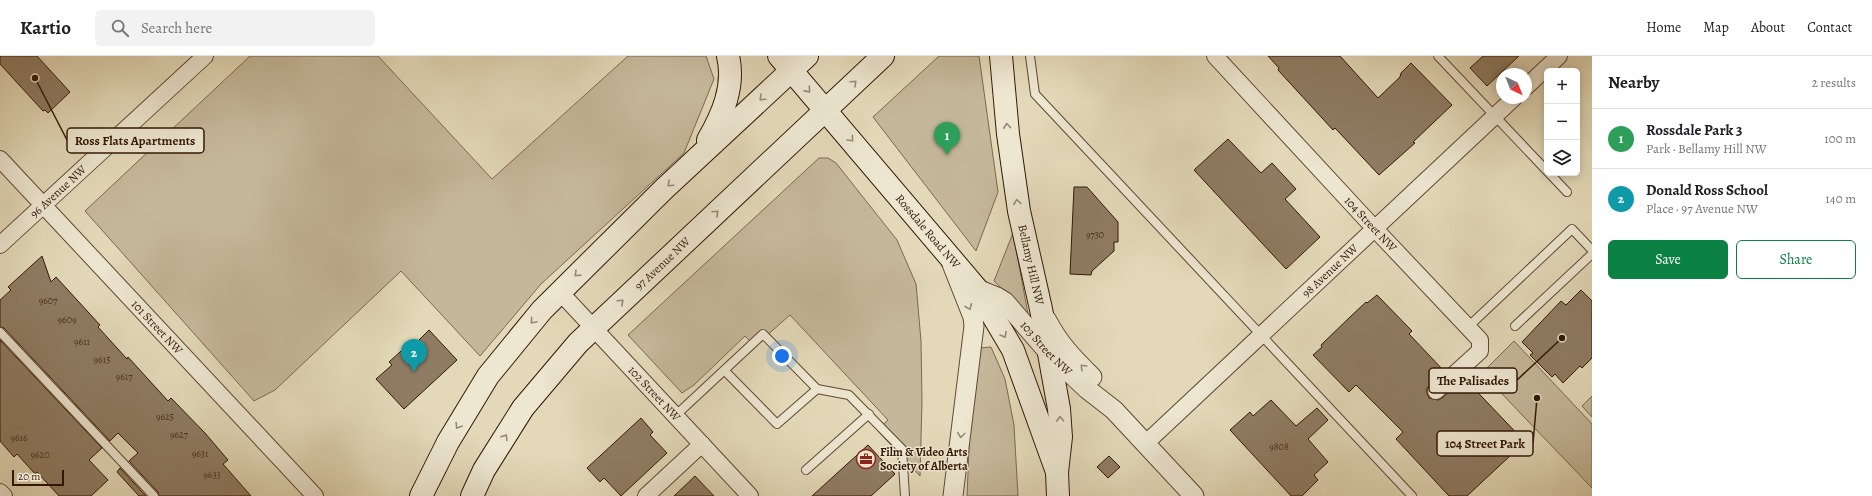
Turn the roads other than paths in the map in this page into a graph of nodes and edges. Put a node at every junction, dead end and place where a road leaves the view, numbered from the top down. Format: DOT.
graph roads {
  1 [pos="205,56"];
  2 [pos="728,56"];
  3 [pos="807,56"];
  4 [pos="883,56"];
  5 [pos="1001,56"];
  6 [pos="1030,56"];
  7 [pos="1215,56"];
  8 [pos="1438,56"];
  9 [pos="1559,56"];
  10 [pos="785,64"];
  11 [pos="1532,81"];
  12 [pos="1507,104"];
  13 [pos="825,110"];
  14 [pos="1494,116"];
  15 [pos="698,157"];
  16 [pos="0,159"];
  17 [pos="1544,168"];
  18 [pos="1552,176"];
  19 [pos="1567,192"];
  20 [pos="44,205"];
  21 [pos="1375,229"];
  22 [pos="0,245"];
  23 [pos="1592,250"];
  24 [pos="1592,254"];
  25 [pos="950,258"];
  26 [pos="977,289"];
  27 [pos="559,292"];
  28 [pos="1041,309"];
  29 [pos="1515,326"];
  30 [pos="1468,327"];
  31 [pos="592,328"];
  32 [pos="0,332"];
  33 [pos="1260,335"];
  34 [pos="1049,353"];
  35 [pos="724,370"];
  36 [pos="817,389"];
  37 [pos="1436,391"];
  38 [pos="1114,410"];
  39 [pos="869,414"];
  40 [pos="675,416"];
  41 [pos="1146,443"];
  42 [pos="702,444"];
  43 [pos="806,470"];
  44 [pos="1057,472"];
  45 [pos="0,492"];
  46 [pos="4,496"];
  47 [pos="154,496"];
  48 [pos="315,496"];
  49 [pos="421,496"];
  50 [pos="472,496"];
  51 [pos="646,496"];
  52 [pos="750,496"];
  53 [pos="905,496"];
  54 [pos="953,496"];
  55 [pos="1058,496"];
  56 [pos="1194,496"];
  57 [pos="1412,496"];
  1 -- 20 [label="street, 96 Avenue NW"];
  2 -- 15 [label="main road"];
  3 -- 10 [label="main road"];
  13 -- 4 [label="main road, 97 Avenue NW, one-way"];
  28 -- 5 [label="main road, Bellamy Hill NW, one-way"];
  6 -- 33 [label="lane"];
  7 -- 21 [label="street, 104 Street NW"];
  8 -- 14 [label="lane"];
  9 -- 11 [label="street"];
  10 -- 13 [label="main road, Rossdale Road NW, one-way"];
  10 -- 15 [label="main road, one-way"];
  12 -- 14 [label="street, 98 Avenue NW"];
  13 -- 25 [label="main road, Rossdale Road NW, one-way"];
  31 -- 13 [label="main road, 97 Avenue NW, one-way"];
  14 -- 17 [label="lane"];
  14 -- 21 [label="street, 98 Avenue NW"];
  15 -- 27 [label="main road, one-way"];
  16 -- 20 [label="street, 101 Street NW"];
  18 -- 19 [label="lane"];
  20 -- 22 [label="street, 96 Avenue NW"];
  20 -- 48 [label="street, 101 Street NW"];
  21 -- 30 [label="street, 104 Street NW"];
  21 -- 33 [label="street, 98 Avenue NW"];
  23 -- 30 [label="lane"];
  24 -- 29 [label="lane"];
  25 -- 26 [label="main road, Bellamy Hill NW"];
  25 -- 54 [label="street, Rossdale Road NW, one-way"];
  26 -- 34 [label="street, 103 Street NW"];
  26 -- 44 [label="main road, Bellamy Hill NW, one-way"];
  27 -- 31 [label="street, 102 Street NW"];
  27 -- 49 [label="main road, one-way"];
  28 -- 34 [label="main road, Bellamy Hill NW"];
  38 -- 28 [label="street, 103 Street NW, one-way"];
  30 -- 37 [label="street, 104 Street NW"];
  31 -- 40 [label="street, 102 Street NW"];
  50 -- 31 [label="main road, 97 Avenue NW, one-way"];
  32 -- 47 [label="lane"];
  33 -- 41 [label="street, 98 Avenue NW"];
  33 -- 57 [label="lane"];
  34 -- 38 [label="street, 103 Street NW"];
  44 -- 34 [label="main road, Bellamy Hill NW, one-way"];
  35 -- 36 [label="lane"];
  35 -- 36 [label="lane"];
  35 -- 40 [label="lane"];
  36 -- 39 [label="lane"];
  38 -- 41 [label="street, 103 Street NW"];
  39 -- 43 [label="lane"];
  39 -- 53 [label="lane"];
  40 -- 42 [label="street, 102 Street NW"];
  41 -- 56 [label="street, 103 Street NW"];
  42 -- 51 [label="street"];
  42 -- 52 [label="street, 102 Street NW"];
  44 -- 55 [label="main road, Bellamy Hill NW"];
  45 -- 46 [label="street"];
}
